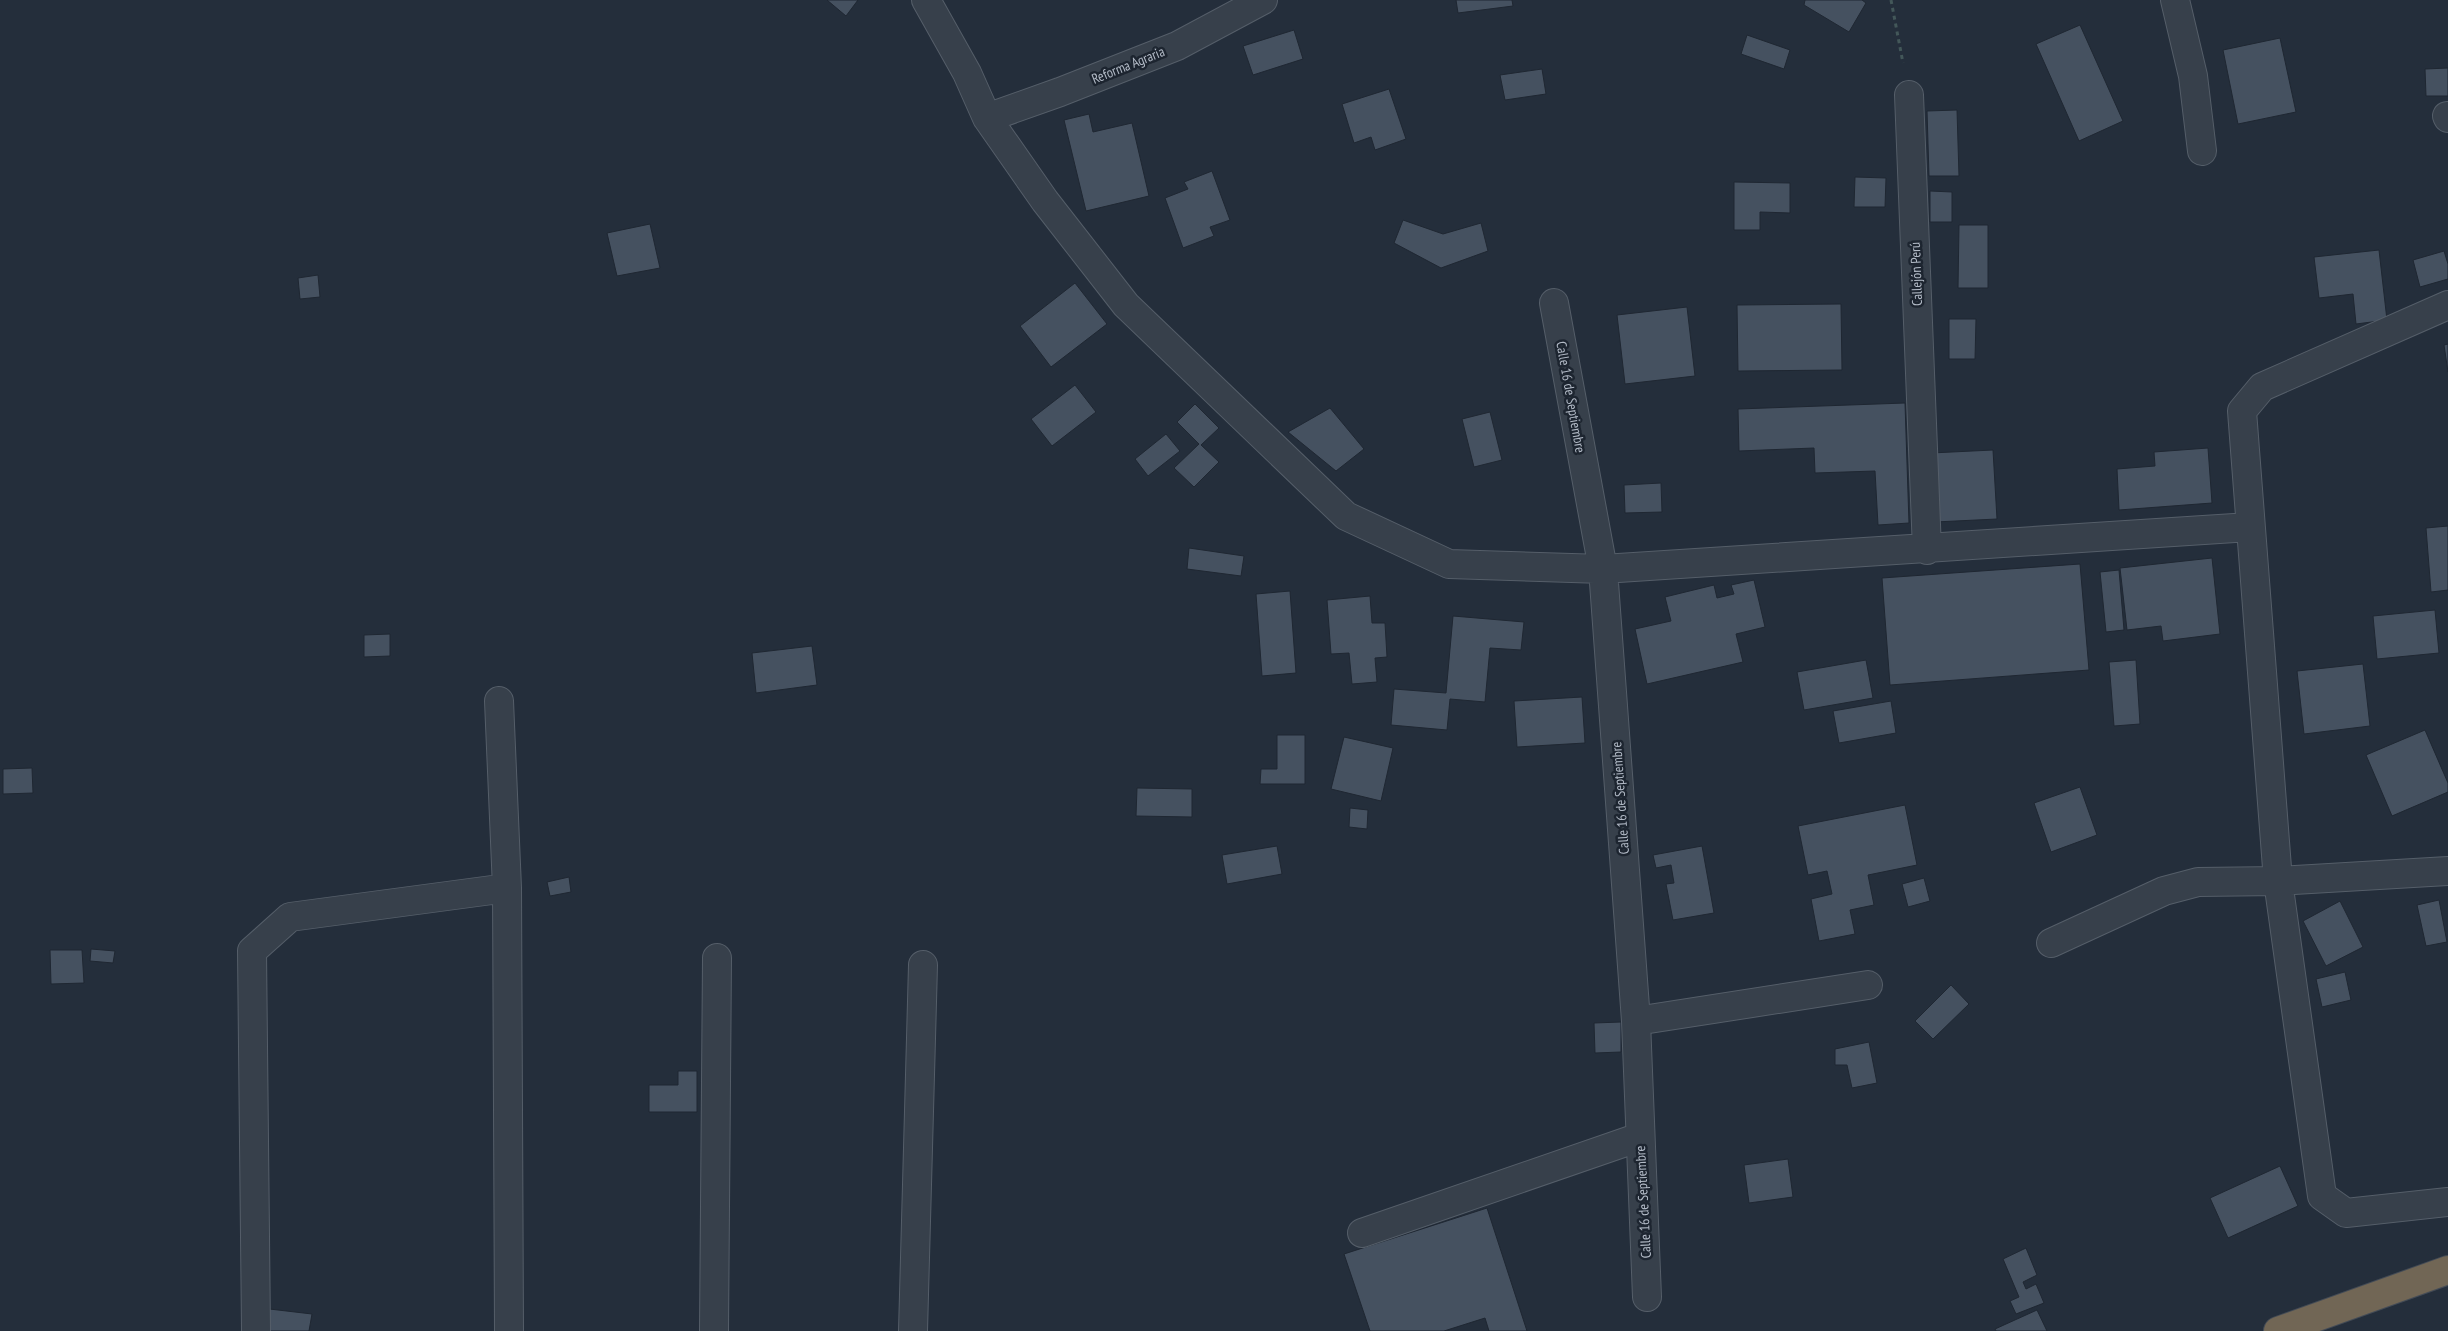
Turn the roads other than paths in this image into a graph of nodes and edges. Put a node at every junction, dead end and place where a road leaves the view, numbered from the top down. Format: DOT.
graph roads {
  1 [pos="926,0"];
  2 [pos="1263,0"];
  3 [pos="2175,0"];
  4 [pos="1908,95"];
  5 [pos="987,118"];
  6 [pos="2202,151"];
  7 [pos="1554,303"];
  8 [pos="2448,305"];
  9 [pos="2250,527"];
  10 [pos="1927,550"];
  11 [pos="1602,569"];
  12 [pos="499,702"];
  13 [pos="2448,871"];
  14 [pos="2278,881"];
  15 [pos="507,888"];
  16 [pos="2051,943"];
  17 [pos="717,958"];
  18 [pos="923,965"];
  19 [pos="1868,986"];
  20 [pos="1636,1021"];
  21 [pos="1640,1137"];
  22 [pos="2448,1202"];
  23 [pos="1362,1233"];
  24 [pos="2448,1270"];
  25 [pos="1647,1297"];
  26 [pos="256,1331"];
  27 [pos="509,1331"];
  28 [pos="714,1331"];
  29 [pos="913,1331"];
  30 [pos="2278,1331"];
  1 -- 5 [label="street"];
  2 -- 5 [label="street, Reforma Agraria"];
  3 -- 6 [label="street"];
  4 -- 10 [label="street, Callejón Perú"];
  5 -- 11 [label="street"];
  7 -- 11 [label="street, Calle 16 de Septiembre"];
  8 -- 9 [label="street"];
  9 -- 10 [label="street"];
  9 -- 14 [label="street"];
  10 -- 11 [label="street"];
  11 -- 20 [label="street, Calle 16 de Septiembre"];
  12 -- 15 [label="street"];
  13 -- 14 [label="street"];
  14 -- 16 [label="street"];
  14 -- 22 [label="street"];
  15 -- 26 [label="street"];
  15 -- 27 [label="street"];
  17 -- 28 [label="street"];
  18 -- 29 [label="street"];
  19 -- 20 [label="street"];
  20 -- 21 [label="street, Calle 16 de Septiembre"];
  21 -- 23 [label="street"];
  21 -- 25 [label="street, Calle 16 de Septiembre"];
  24 -- 30 [label="highway"];
}
